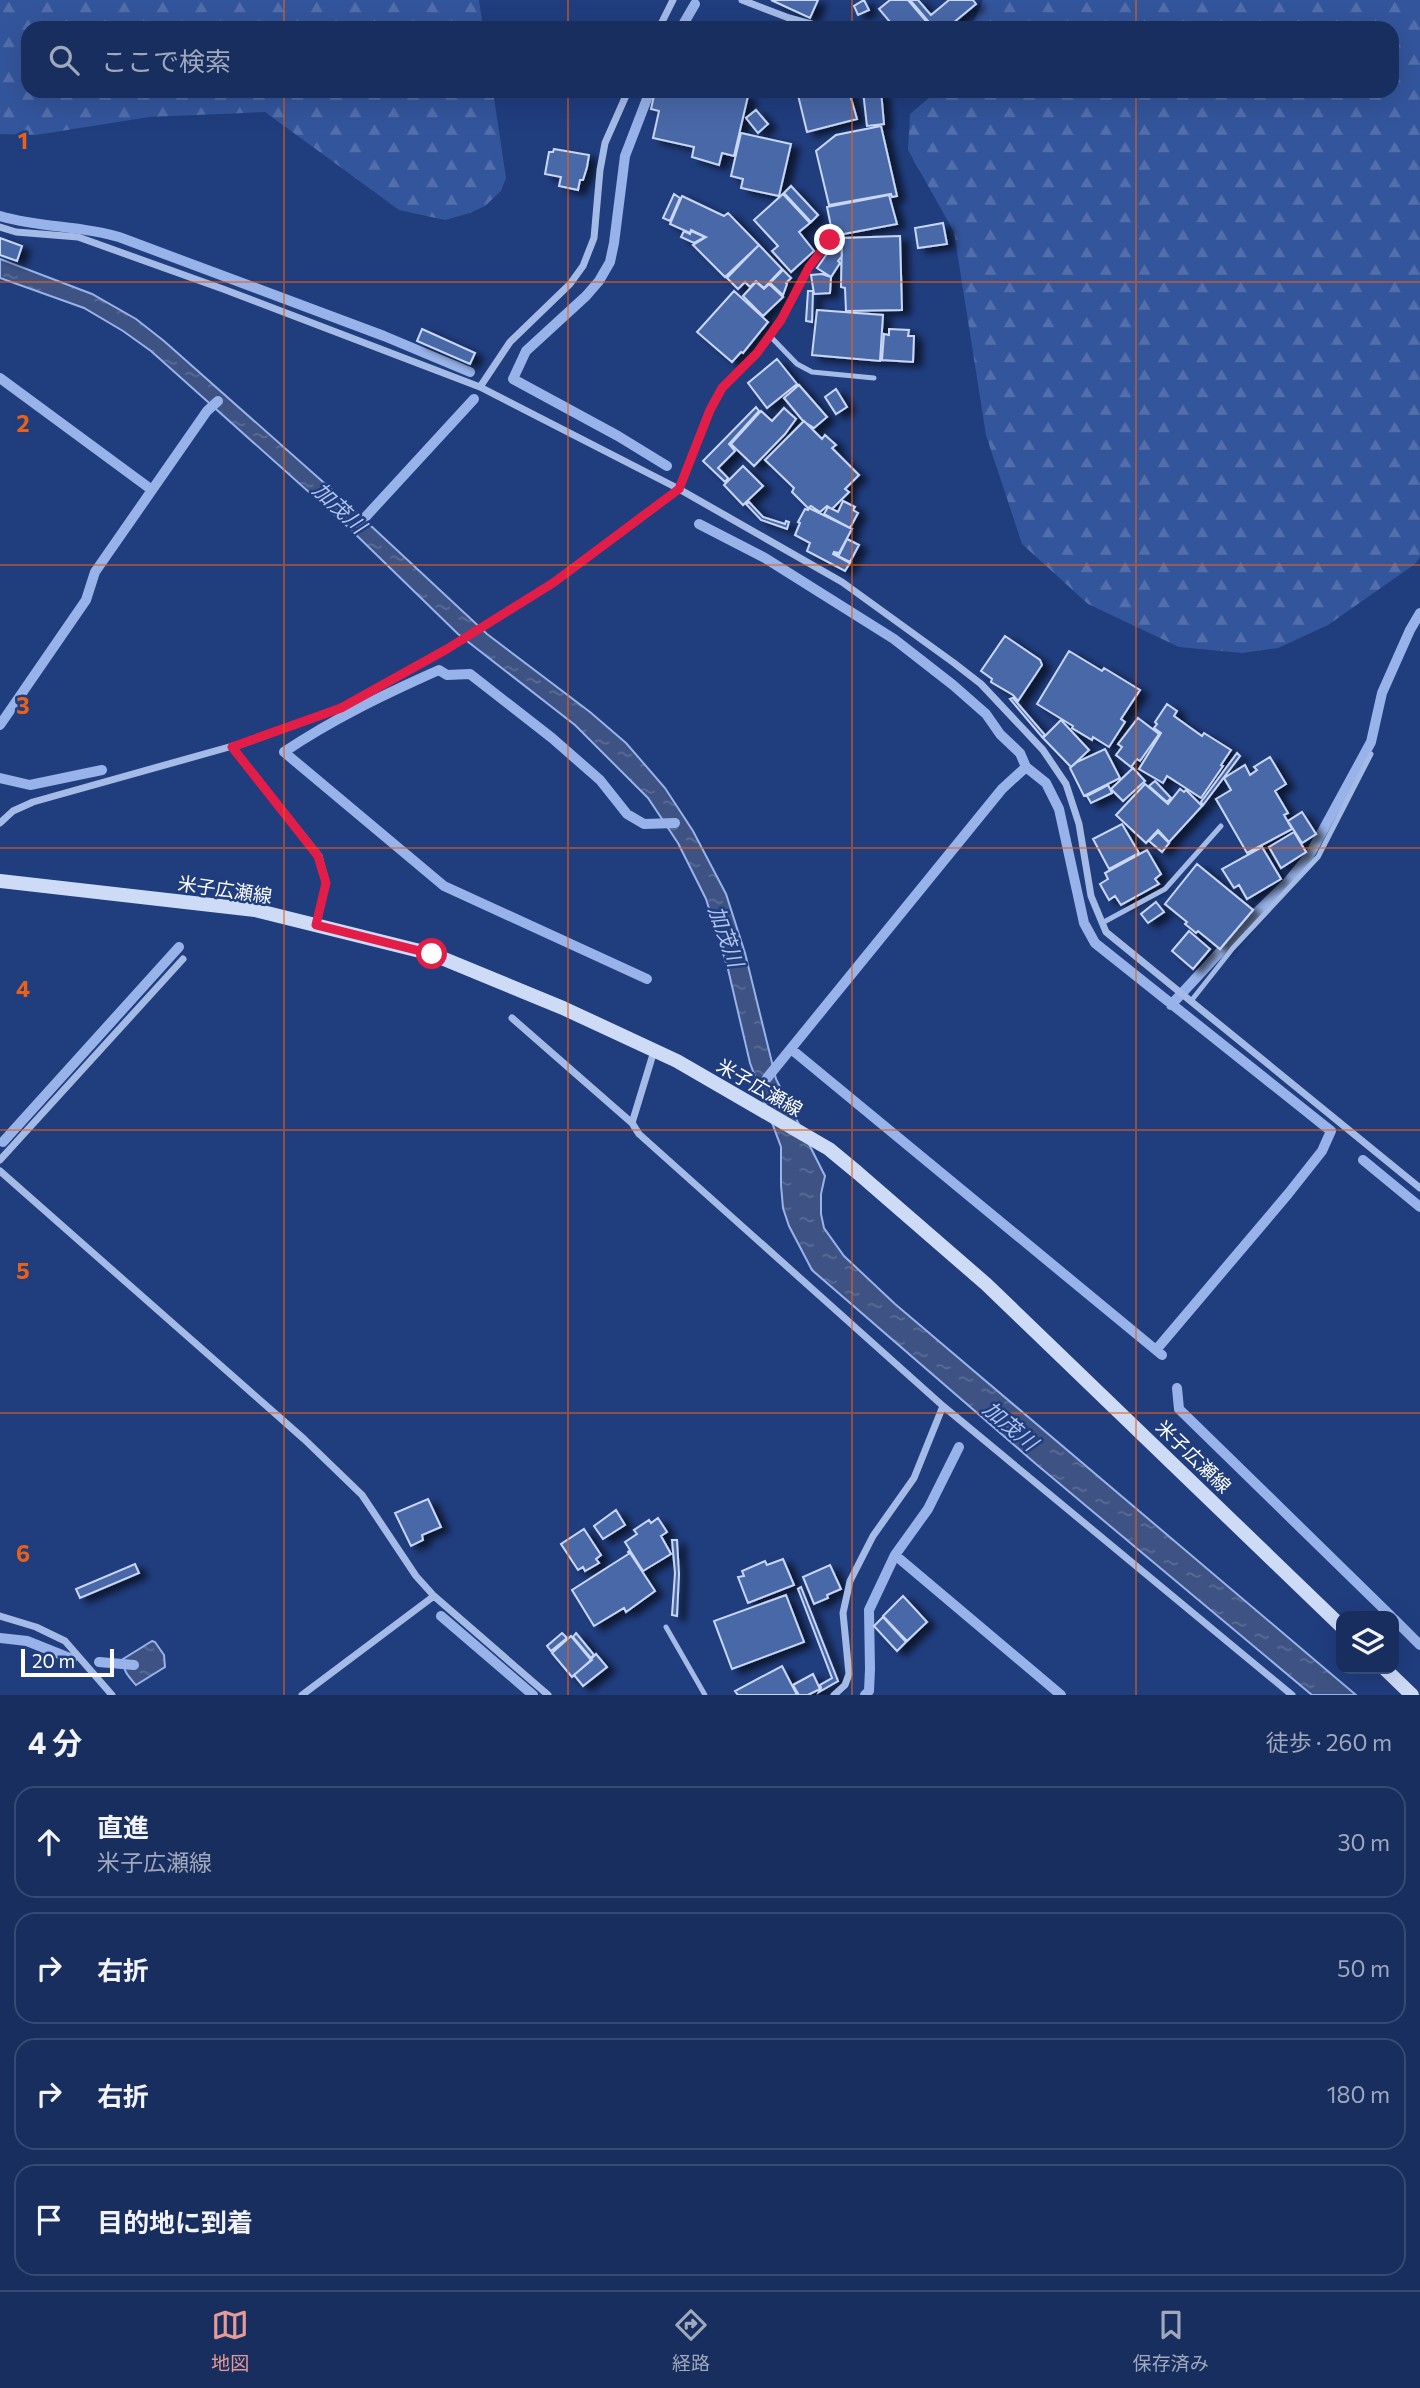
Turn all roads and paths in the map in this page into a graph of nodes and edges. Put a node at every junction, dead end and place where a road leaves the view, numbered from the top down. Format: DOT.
graph roads {
  1 [pos="673,0"];
  2 [pos="742,0"];
  3 [pos="662,21"];
  4 [pos="800,21"];
  5 [pos="625,98"];
  6 [pos="0,227"];
  7 [pos="830,240"];
  8 [pos="770,336"];
  9 [pos="874,378"];
  10 [pos="480,387"];
  11 [pos="679,489"];
  12 [pos="232,747"];
  13 [pos="1371,754"];
  14 [pos="0,824"];
  15 [pos="1221,826"];
  16 [pos="0,881"];
  17 [pos="1102,923"];
  18 [pos="316,925"];
  19 [pos="183,959"];
  20 [pos="1191,1001"];
  21 [pos="512,1018"];
  22 [pos="654,1051"];
  23 [pos="632,1123"];
  24 [pos="0,1160"];
  25 [pos="0,1171"];
  26 [pos="1420,1188"];
  27 [pos="943,1406"];
  28 [pos="434,1596"];
  29 [pos="0,1616"];
  30 [pos="1336,1621"];
  31 [pos="666,1627"];
  32 [pos="1390,1674"];
  33 [pos="112,1695"];
  34 [pos="302,1695"];
  35 [pos="548,1695"];
  36 [pos="705,1695"];
  37 [pos="834,1695"];
  38 [pos="1292,1695"];
  39 [pos="1412,1695"];
  1 -- 3 [label="street"];
  2 -- 4 [label="street"];
  5 -- 10 [label="street"];
  6 -- 10 [label="street"];
  7 -- 8 [label="street"];
  8 -- 9 [label="lane"];
  8 -- 11 [label="street"];
  10 -- 11 [label="street"];
  11 -- 12 [label="street"];
  11 -- 17 [label="street"];
  12 -- 14 [label="street"];
  12 -- 18 [label="street"];
  13 -- 20 [label="lane"];
  15 -- 17 [label="lane"];
  16 -- 18 [label="main road, 米子広瀬線"];
  17 -- 20 [label="street"];
  18 -- 22 [label="main road, 米子広瀬線"];
  19 -- 24 [label="street"];
  20 -- 26 [label="street"];
  21 -- 23 [label="street"];
  22 -- 23 [label="street"];
  22 -- 30 [label="main road, 米子広瀬線"];
  23 -- 27 [label="street"];
  25 -- 28 [label="street"];
  27 -- 37 [label="street"];
  27 -- 38 [label="street"];
  28 -- 34 [label="street"];
  28 -- 35 [label="street"];
  29 -- 33 [label="street"];
  31 -- 36 [label="lane"];
  32 -- 39 [label="main road"];
}
